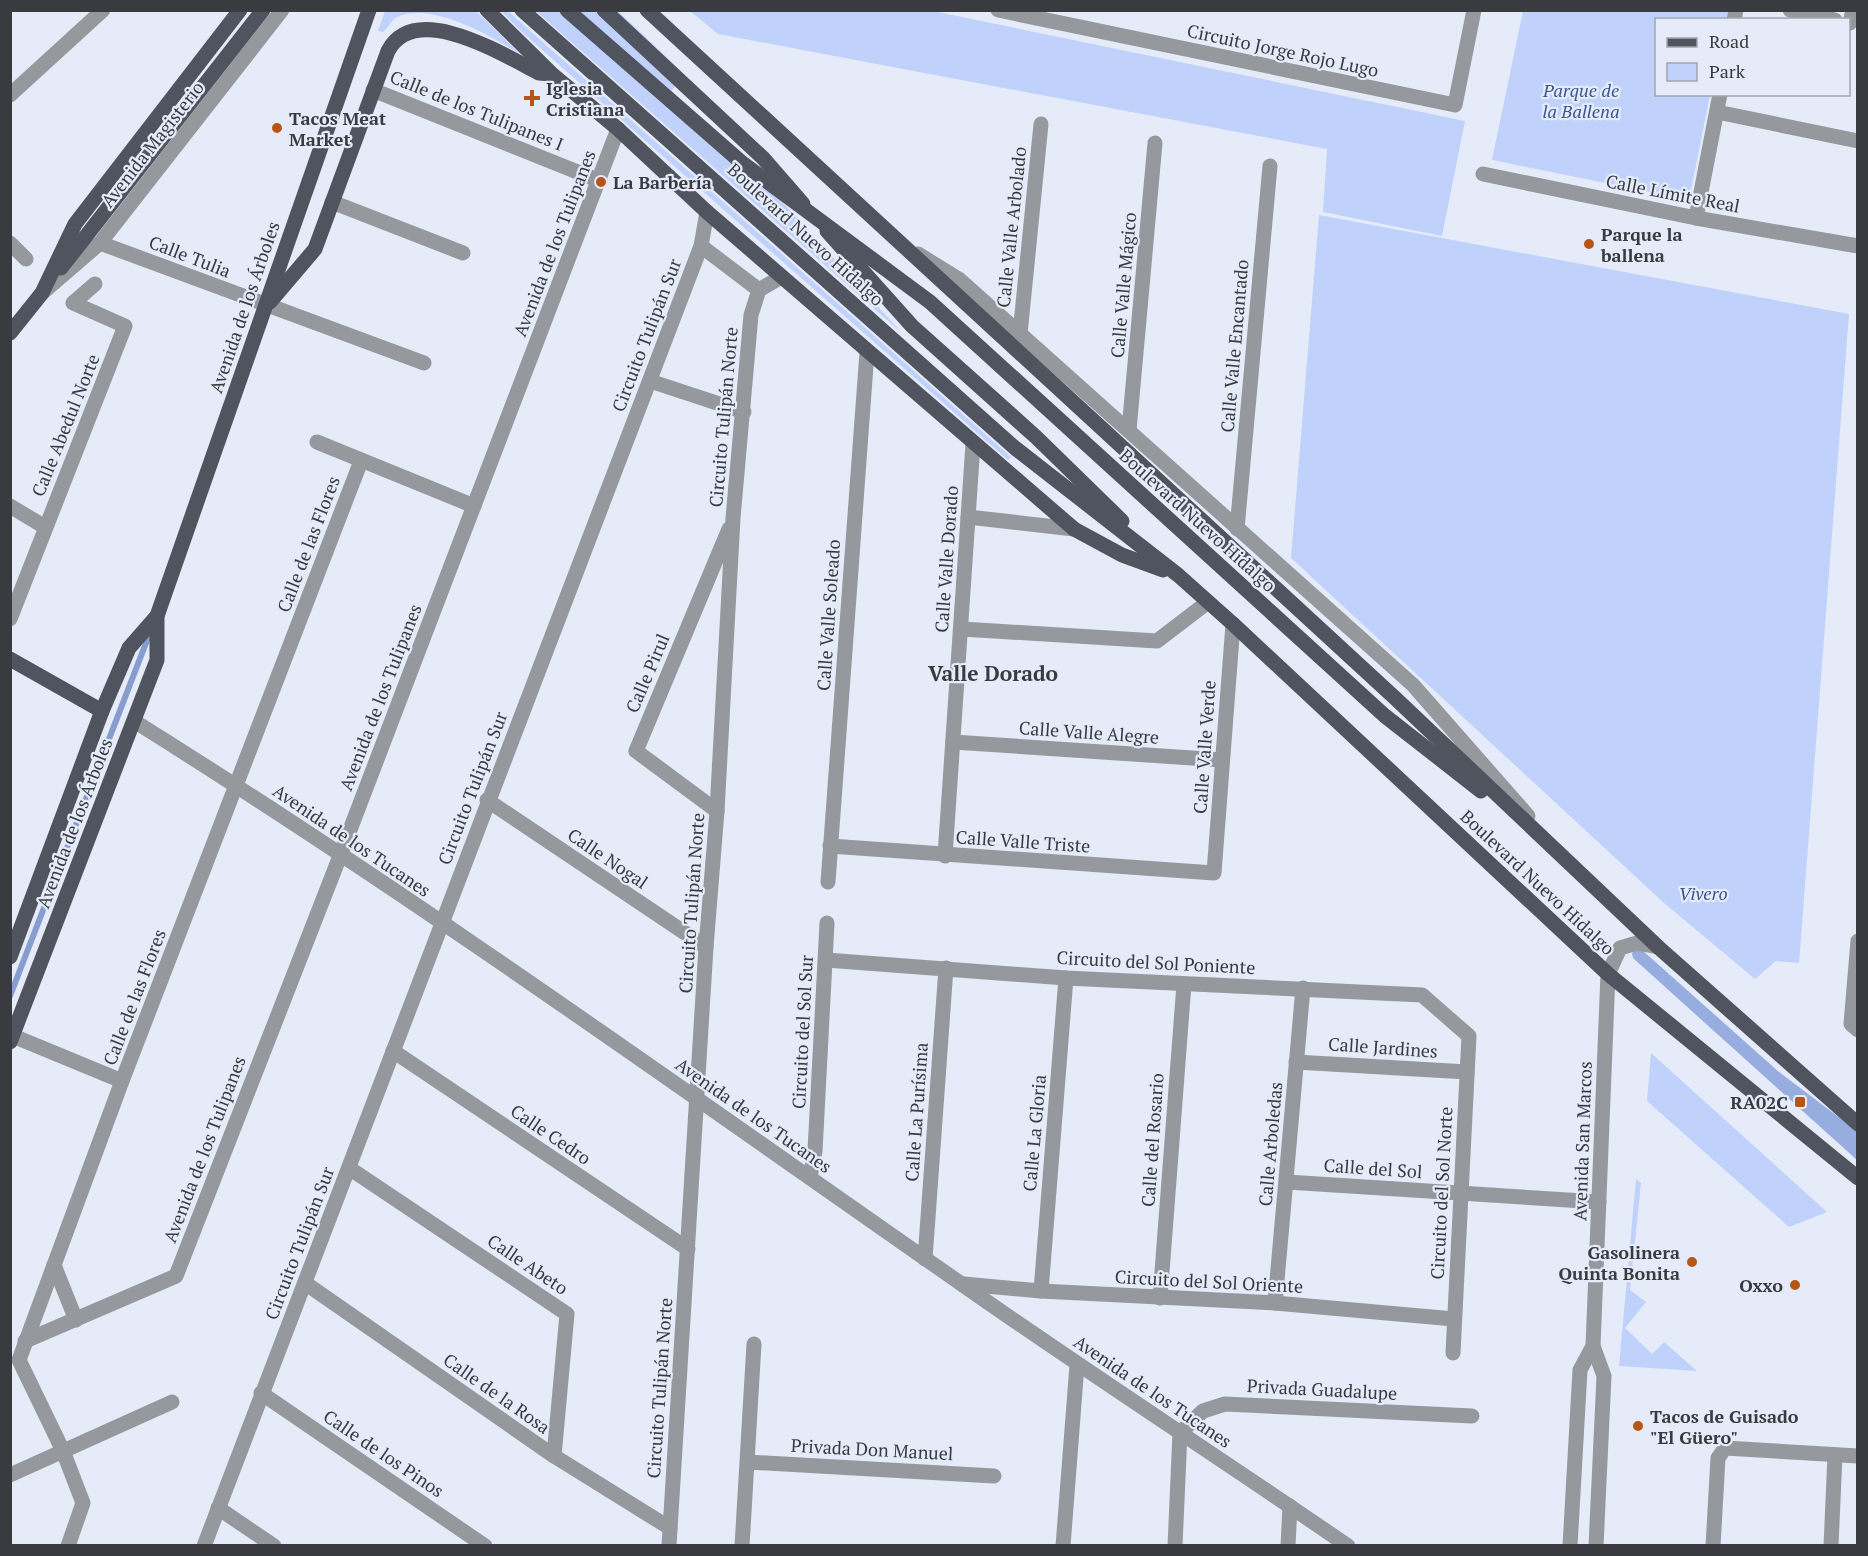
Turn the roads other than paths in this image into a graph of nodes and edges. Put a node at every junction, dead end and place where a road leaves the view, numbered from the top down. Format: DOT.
graph roads {
  1 [pos="103,10"];
  2 [pos="240,10"];
  3 [pos="263,10"];
  4 [pos="282,10"];
  5 [pos="487,10"];
  6 [pos="522,10"];
  7 [pos="567,10"];
  8 [pos="604,10"];
  9 [pos="647,10"];
  10 [pos="998,10"];
  11 [pos="1474,10"];
  12 [pos="1790,10"];
  13 [pos="369,11"];
  14 [pos="1026,13"];
  15 [pos="1052,16"];
  16 [pos="1837,18"];
  17 [pos="553,75"];
  18 [pos="374,90"];
  19 [pos="10,95"];
  20 [pos="1720,96"];
  21 [pos="1717,112"];
  22 [pos="1041,124"];
  23 [pos="618,129"];
  24 [pos="1857,141"];
  25 [pos="1155,143"];
  26 [pos="1270,166"];
  27 [pos="1483,174"];
  28 [pos="600,181"];
  29 [pos="332,202"];
  30 [pos="707,212"];
  31 [pos="1696,218"];
  32 [pos="94,238"];
  33 [pos="897,240"];
  34 [pos="10,243"];
  35 [pos="701,246"];
  36 [pos="1857,246"];
  37 [pos="463,253"];
  38 [pos="26,259"];
  39 [pos="781,277"];
  40 [pos="95,284"];
  41 [pos="759,290"];
  42 [pos="42,293"];
  43 [pos="266,306"];
  44 [pos="10,333"];
  45 [pos="1020,334"];
  46 [pos="867,352"];
  47 [pos="424,363"];
  48 [pos="650,381"];
  49 [pos="744,412"];
  50 [pos="1129,430"];
  51 [pos="316,442"];
  52 [pos="973,444"];
  53 [pos="361,461"];
  54 [pos="10,506"];
  55 [pos="474,506"];
  56 [pos="968,517"];
  57 [pos="733,518"];
  58 [pos="45,527"];
  59 [pos="1074,529"];
  60 [pos="1237,529"];
  61 [pos="1178,575"];
  62 [pos="1208,602"];
  63 [pos="157,616"];
  64 [pos="10,619"];
  65 [pos="1233,624"];
  66 [pos="962,629"];
  67 [pos="10,660"];
  68 [pos="102,711"];
  69 [pos="134,721"];
  70 [pos="953,742"];
  71 [pos="1222,760"];
  72 [pos="238,786"];
  73 [pos="487,800"];
  74 [pos="717,811"];
  75 [pos="830,846"];
  76 [pos="1559,852"];
  77 [pos="340,856"];
  78 [pos="945,856"];
  79 [pos="1214,873"];
  80 [pos="828,882"];
  81 [pos="827,923"];
  82 [pos="441,924"];
  83 [pos="1857,941"];
  84 [pos="706,947"];
  85 [pos="1658,947"];
  86 [pos="10,957"];
  87 [pos="826,960"];
  88 [pos="946,968"];
  89 [pos="1608,974"];
  90 [pos="1066,978"];
  91 [pos="1184,984"];
  92 [pos="1303,988"];
  93 [pos="1854,1027"];
  94 [pos="1469,1036"];
  95 [pos="12,1039"];
  96 [pos="393,1052"];
  97 [pos="1296,1062"];
  98 [pos="1467,1072"];
  99 [pos="122,1081"];
  100 [pos="698,1099"];
  101 [pos="1857,1124"];
  102 [pos="350,1168"];
  103 [pos="810,1178"];
  104 [pos="1857,1178"];
  105 [pos="1287,1182"];
  106 [pos="1461,1193"];
  107 [pos="1599,1202"];
  108 [pos="688,1249"];
  109 [pos="925,1259"];
  110 [pos="54,1265"];
  111 [pos="305,1283"];
  112 [pos="961,1284"];
  113 [pos="1041,1291"];
  114 [pos="1160,1298"];
  115 [pos="1275,1303"];
  116 [pos="1454,1319"];
  117 [pos="76,1320"];
  118 [pos="25,1341"];
  119 [pos="754,1344"];
  120 [pos="1593,1346"];
  121 [pos="1453,1353"];
  122 [pos="1077,1365"];
  123 [pos="261,1393"];
  124 [pos="172,1402"];
  125 [pos="1472,1416"];
  126 [pos="1180,1433"];
  127 [pos="63,1451"];
  128 [pos="1835,1455"];
  129 [pos="554,1456"];
  130 [pos="1857,1456"];
  131 [pos="748,1462"];
  132 [pos="10,1475"];
  133 [pos="994,1476"];
  134 [pos="1290,1506"];
  135 [pos="218,1508"];
  136 [pos="670,1528"];
  137 [pos="1835,1543"];
  138 [pos="68,1545"];
  139 [pos="204,1545"];
  140 [pos="274,1545"];
  141 [pos="485,1545"];
  142 [pos="669,1545"];
  143 [pos="742,1545"];
  144 [pos="1063,1545"];
  145 [pos="1175,1545"];
  146 [pos="1288,1545"];
  147 [pos="1348,1545"];
  148 [pos="1570,1545"];
  149 [pos="1596,1545"];
  150 [pos="1713,1545"];
  1 -- 19 [label="street"];
  2 -- 42 [label="main road, Avenida Magisterio"];
  3 -- 32 [label="main road"];
  4 -- 32 [label="street, Avenida Magisterio"];
  5 -- 17 [label="main road"];
  6 -- 61 [label="main road, Boulevard Nuevo Hidalgo"];
  7 -- 76 [label="main road, Boulevard Nuevo Hidalgo, bridge"];
  8 -- 61 [label="main road, Boulevard Nuevo Hidalgo"];
  9 -- 33 [label="main road, Boulevard Nuevo Hidalgo"];
  10 -- 14 [label="street, Circuito Jorge Rojo Lugo"];
  11 -- 15 [label="street, Circuito Jorge Rojo Lugo"];
  12 -- 16 [label="street"];
  13 -- 43 [label="main road, Avenida de los Árboles"];
  14 -- 15 [label="street, Circuito Jorge Rojo Lugo"];
  17 -- 18 [label="main road"];
  17 -- 23 [label="main road"];
  18 -- 28 [label="street, Calle de los Tulipanes I"];
  18 -- 29 [label="main road"];
  20 -- 21 [label="street"];
  21 -- 24 [label="street"];
  21 -- 31 [label="street"];
  22 -- 45 [label="street, Calle Valle Arbolado"];
  23 -- 28 [label="street, Avenida de los Tulipanes"];
  23 -- 30 [label="main road"];
  25 -- 50 [label="street, Calle Valle Mágico"];
  26 -- 60 [label="street, Calle Valle Encantado"];
  27 -- 31 [label="street, Calle Límite Real"];
  28 -- 55 [label="street, Avenida de los Tulipanes"];
  29 -- 37 [label="street"];
  29 -- 43 [label="main road"];
  30 -- 35 [label="street, Circuito Tulipán Sur"];
  30 -- 39 [label="main road"];
  31 -- 36 [label="street, Calle Límite Real"];
  32 -- 42 [label="main road"];
  32 -- 43 [label="street, Calle Tulia"];
  33 -- 45 [label="street, Boulevard Nuevo Hidalgo"];
  33 -- 76 [label="main road, Boulevard Nuevo Hidalgo"];
  34 -- 38 [label="street"];
  35 -- 41 [label="street"];
  35 -- 48 [label="street, Circuito Tulipán Sur"];
  39 -- 41 [label="street"];
  39 -- 46 [label="main road"];
  40 -- 58 [label="street, Calle Abedul Norte"];
  41 -- 49 [label="street, Circuito Tulipán Norte"];
  42 -- 44 [label="main road, Avenida Magisterio"];
  43 -- 47 [label="street, Calle Tulia"];
  43 -- 63 [label="main road, Avenida de los Árboles"];
  45 -- 50 [label="street, Boulevard Nuevo Hidalgo"];
  46 -- 52 [label="main road"];
  46 -- 75 [label="street, Calle Valle Soleado"];
  48 -- 49 [label="street"];
  48 -- 73 [label="street, Circuito Tulipán Sur"];
  49 -- 57 [label="street, Circuito Tulipán Norte"];
  50 -- 60 [label="street, Boulevard Nuevo Hidalgo"];
  51 -- 53 [label="street"];
  52 -- 56 [label="street, Calle Valle Dorado"];
  52 -- 59 [label="main road"];
  53 -- 55 [label="street"];
  53 -- 72 [label="street, Calle de las Flores"];
  54 -- 58 [label="street"];
  55 -- 77 [label="street, Avenida de los Tulipanes"];
  56 -- 59 [label="street"];
  56 -- 66 [label="street, Calle Valle Dorado"];
  57 -- 74 [label="street, Circuito Tulipán Norte"];
  57 -- 74 [label="street, Calle Pirul"];
  58 -- 64 [label="street, Calle Abedul Norte"];
  59 -- 61 [label="main road"];
  60 -- 76 [label="street, Boulevard Nuevo Hidalgo"];
  61 -- 62 [label="main road, Boulevard Nuevo Hidalgo"];
  62 -- 65 [label="main road, Boulevard Nuevo Hidalgo"];
  62 -- 66 [label="street"];
  63 -- 68 [label="main road, Avenida de los Árboles"];
  63 -- 69 [label="main road, Avenida de los Árboles"];
  65 -- 71 [label="street, Calle Valle Verde"];
  65 -- 89 [label="main road, Boulevard Nuevo Hidalgo"];
  66 -- 70 [label="street, Calle Valle Dorado"];
  67 -- 68 [label="main road"];
  68 -- 86 [label="main road, Avenida de los Árboles"];
  69 -- 72 [label="street, Avenida de los Tucanes"];
  69 -- 95 [label="main road, Avenida de los Árboles"];
  70 -- 71 [label="street, Calle Valle Alegre"];
  70 -- 78 [label="street, Calle Valle Dorado"];
  71 -- 79 [label="street, Calle Valle Verde"];
  72 -- 77 [label="street, Avenida de los Tucanes"];
  72 -- 99 [label="street, Calle de las Flores"];
  73 -- 82 [label="street, Circuito Tulipán Sur"];
  73 -- 84 [label="street, Calle Nogal"];
  74 -- 84 [label="street, Circuito Tulipán Norte"];
  75 -- 78 [label="street, Calle Valle Triste"];
  75 -- 80 [label="street, Calle Valle Soleado"];
  76 -- 85 [label="main road, Boulevard Nuevo Hidalgo"];
  77 -- 82 [label="street, Avenida de los Tucanes"];
  77 -- 117 [label="street, Avenida de los Tulipanes"];
  78 -- 79 [label="street, Calle Valle Triste"];
  81 -- 87 [label="street, Circuito del Sol Sur"];
  82 -- 96 [label="street, Circuito Tulipán Sur"];
  82 -- 100 [label="street, Avenida de los Tucanes"];
  83 -- 93 [label="street"];
  84 -- 100 [label="street, Circuito Tulipán Norte"];
  85 -- 89 [label="street"];
  85 -- 101 [label="main road, Boulevard Nuevo Hidalgo"];
  87 -- 88 [label="street, Circuito del Sol Poniente"];
  87 -- 103 [label="street, Circuito del Sol Sur"];
  88 -- 90 [label="street, Circuito del Sol Poniente"];
  88 -- 109 [label="street, Calle La Purísima"];
  89 -- 104 [label="main road, Boulevard Nuevo Hidalgo"];
  89 -- 107 [label="street, Avenida San Marcos"];
  90 -- 91 [label="street, Circuito del Sol Poniente"];
  90 -- 113 [label="street, Calle La Gloria"];
  91 -- 92 [label="street, Circuito del Sol Poniente"];
  91 -- 114 [label="street, Calle del Rosario"];
  92 -- 94 [label="street, Circuito del Sol Poniente"];
  92 -- 97 [label="street, Calle Arboledas"];
  94 -- 98 [label="street, Circuito del Sol Norte"];
  95 -- 99 [label="street"];
  96 -- 102 [label="street, Circuito Tulipán Sur"];
  96 -- 108 [label="street, Calle Cedro"];
  97 -- 98 [label="street, Calle Jardines"];
  97 -- 105 [label="street, Calle Arboledas"];
  98 -- 106 [label="street, Circuito del Sol Norte"];
  99 -- 110 [label="street, Calle de las Flores"];
  100 -- 103 [label="street, Avenida de los Tucanes"];
  100 -- 108 [label="street, Circuito Tulipán Norte"];
  102 -- 111 [label="street, Circuito Tulipán Sur"];
  102 -- 129 [label="street, Calle Abeto"];
  103 -- 109 [label="street, Avenida de los Tucanes"];
  105 -- 106 [label="street, Calle del Sol"];
  105 -- 115 [label="street, Calle Arboledas"];
  106 -- 107 [label="street, Calle del Sol"];
  106 -- 116 [label="street, Circuito del Sol Norte"];
  107 -- 120 [label="street, Avenida San Marcos"];
  108 -- 136 [label="street, Circuito Tulipán Norte"];
  109 -- 112 [label="street, Avenida de los Tucanes"];
  110 -- 117 [label="street"];
  110 -- 118 [label="street, Calle de las Flores"];
  111 -- 123 [label="street, Circuito Tulipán Sur"];
  111 -- 129 [label="street, Calle de la Rosa"];
  112 -- 113 [label="street, Circuito del Sol Oriente"];
  112 -- 122 [label="street, Avenida de los Tucanes"];
  113 -- 114 [label="street, Circuito del Sol Oriente"];
  114 -- 115 [label="street, Circuito del Sol Oriente"];
  115 -- 116 [label="street, Circuito del Sol Oriente"];
  116 -- 121 [label="street, Circuito del Sol Norte"];
  117 -- 118 [label="street, Avenida de los Tulipanes"];
  118 -- 127 [label="street, Calle de las Flores"];
  119 -- 131 [label="street"];
  120 -- 148 [label="street, Avenida San Marcos"];
  120 -- 149 [label="street, Avenida San Marcos"];
  122 -- 126 [label="street, Avenida de los Tucanes"];
  122 -- 144 [label="street"];
  123 -- 135 [label="street, Circuito Tulipán Sur"];
  123 -- 141 [label="street, Calle de los Pinos"];
  124 -- 127 [label="street"];
  125 -- 126 [label="street, Privada Guadalupe"];
  126 -- 134 [label="street, Avenida de los Tucanes"];
  126 -- 145 [label="street"];
  127 -- 132 [label="street"];
  127 -- 138 [label="street, Calle de las Flores"];
  128 -- 130 [label="street"];
  128 -- 137 [label="street"];
  128 -- 150 [label="street"];
  129 -- 136 [label="street, Calle de la Rosa"];
  131 -- 133 [label="street, Privada Don Manuel"];
  131 -- 143 [label="street"];
  134 -- 146 [label="street"];
  134 -- 147 [label="street, Avenida de los Tucanes"];
  135 -- 139 [label="street, Circuito Tulipán Sur"];
  135 -- 140 [label="street"];
  136 -- 142 [label="street, Circuito Tulipán Norte"];
}
